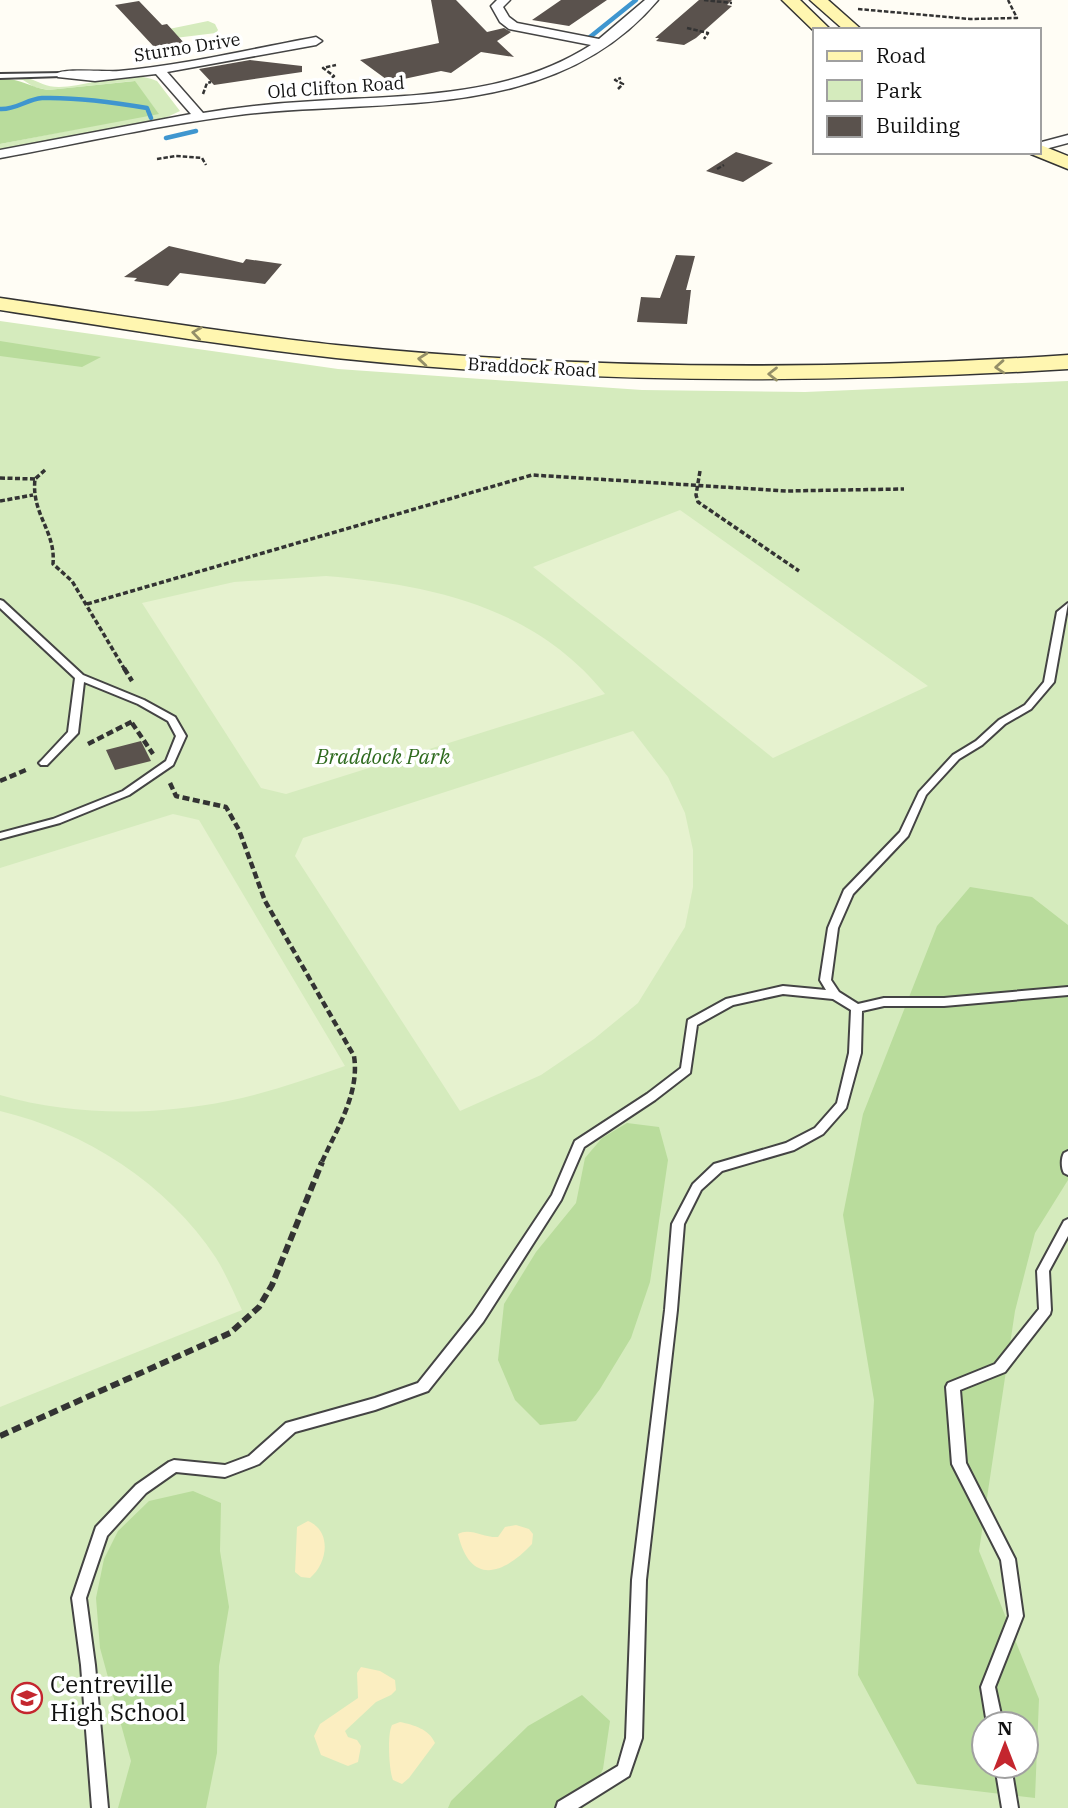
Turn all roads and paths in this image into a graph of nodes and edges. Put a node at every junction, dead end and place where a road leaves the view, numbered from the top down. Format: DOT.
graph roads {
  1 [pos="504,0"];
  2 [pos="652,0"];
  3 [pos="704,0"];
  4 [pos="790,0"];
  5 [pos="818,0"];
  6 [pos="1008,0"];
  7 [pos="732,3"];
  8 [pos="854,9"];
  9 [pos="687,28"];
  10 [pos="821,28"];
  11 [pos="852,28"];
  12 [pos="704,39"];
  13 [pos="316,41"];
  14 [pos="600,43"];
  15 [pos="335,65"];
  16 [pos="159,70"];
  17 [pos="62,75"];
  18 [pos="0,76"];
  19 [pos="621,78"];
  20 [pos="328,81"];
  21 [pos="211,82"];
  22 [pos="618,89"];
  23 [pos="201,97"];
  24 [pos="200,117"];
  25 [pos="1040,133"];
  26 [pos="1065,142"];
  27 [pos="1040,148"];
  28 [pos="1040,149"];
  29 [pos="0,154"];
  30 [pos="157,159"];
  31 [pos="1068,163"];
  32 [pos="206,165"];
  33 [pos="724,165"];
  34 [pos="717,169"];
  35 [pos="0,304"];
  36 [pos="0,322"];
  37 [pos="1068,362"];
  38 [pos="1068,381"];
  39 [pos="700,471"];
  40 [pos="0,478"];
  41 [pos="35,479"];
  42 [pos="698,485"];
  43 [pos="904,489"];
  44 [pos="33,495"];
  45 [pos="0,501"];
  46 [pos="799,571"];
  47 [pos="0,603"];
  48 [pos="87,604"];
  49 [pos="1068,606"];
  50 [pos="80,677"];
  51 [pos="132,723"];
  52 [pos="44,763"];
  53 [pos="163,768"];
  54 [pos="0,836"];
  55 [pos="1068,991"];
  56 [pos="835,995"];
  57 [pos="857,1008"];
  58 [pos="1068,1156"];
  59 [pos="1068,1170"];
  60 [pos="1068,1224"];
  61 [pos="0,1436"];
  62 [pos="992,1710"];
  63 [pos="1005,1780"];
  64 [pos="100,1808"];
  65 [pos="564,1808"];
  66 [pos="1010,1808"];
  1 -- 14 [label="street"];
  2 -- 14 [label="street, Old Clifton Road"];
  3 -- 7 [label="path"];
  4 -- 10 [label="main road"];
  5 -- 11 [label="main road"];
  6 -- 8 [label="path"];
  9 -- 12 [label="path"];
  13 -- 16 [label="street, Sturno Drive"];
  14 -- 24 [label="street, Old Clifton Road"];
  15 -- 20 [label="path"];
  16 -- 17 [label="street, Sturno Drive"];
  16 -- 24 [label="street"];
  17 -- 18 [label="lane"];
  19 -- 22 [label="path"];
  21 -- 23 [label="path"];
  24 -- 29 [label="street, Old Clifton Road"];
  25 -- 26 [label="main road"];
  26 -- 27 [label="street"];
  28 -- 31 [label="main road"];
  30 -- 32 [label="path"];
  33 -- 34 [label="path"];
  37 -- 35 [label="main road, Braddock Road, one-way"];
  36 -- 38 [label="main road, Braddock Road"];
  39 -- 42 [label="path"];
  40 -- 41 [label="path"];
  42 -- 43 [label="path"];
  42 -- 46 [label="path"];
  42 -- 48 [label="path"];
  44 -- 45 [label="path"];
  47 -- 50 [label="lane"];
  49 -- 56 [label="lane"];
  50 -- 52 [label="lane"];
  50 -- 53 [label="lane"];
  51 -- 53 [label="path"];
  53 -- 54 [label="lane"];
  53 -- 61 [label="path"];
  55 -- 57 [label="lane"];
  56 -- 57 [label="lane"];
  56 -- 64 [label="lane"];
  57 -- 65 [label="lane"];
  58 -- 59 [label="lane"];
  60 -- 62 [label="lane"];
  63 -- 66 [label="lane"];
}
